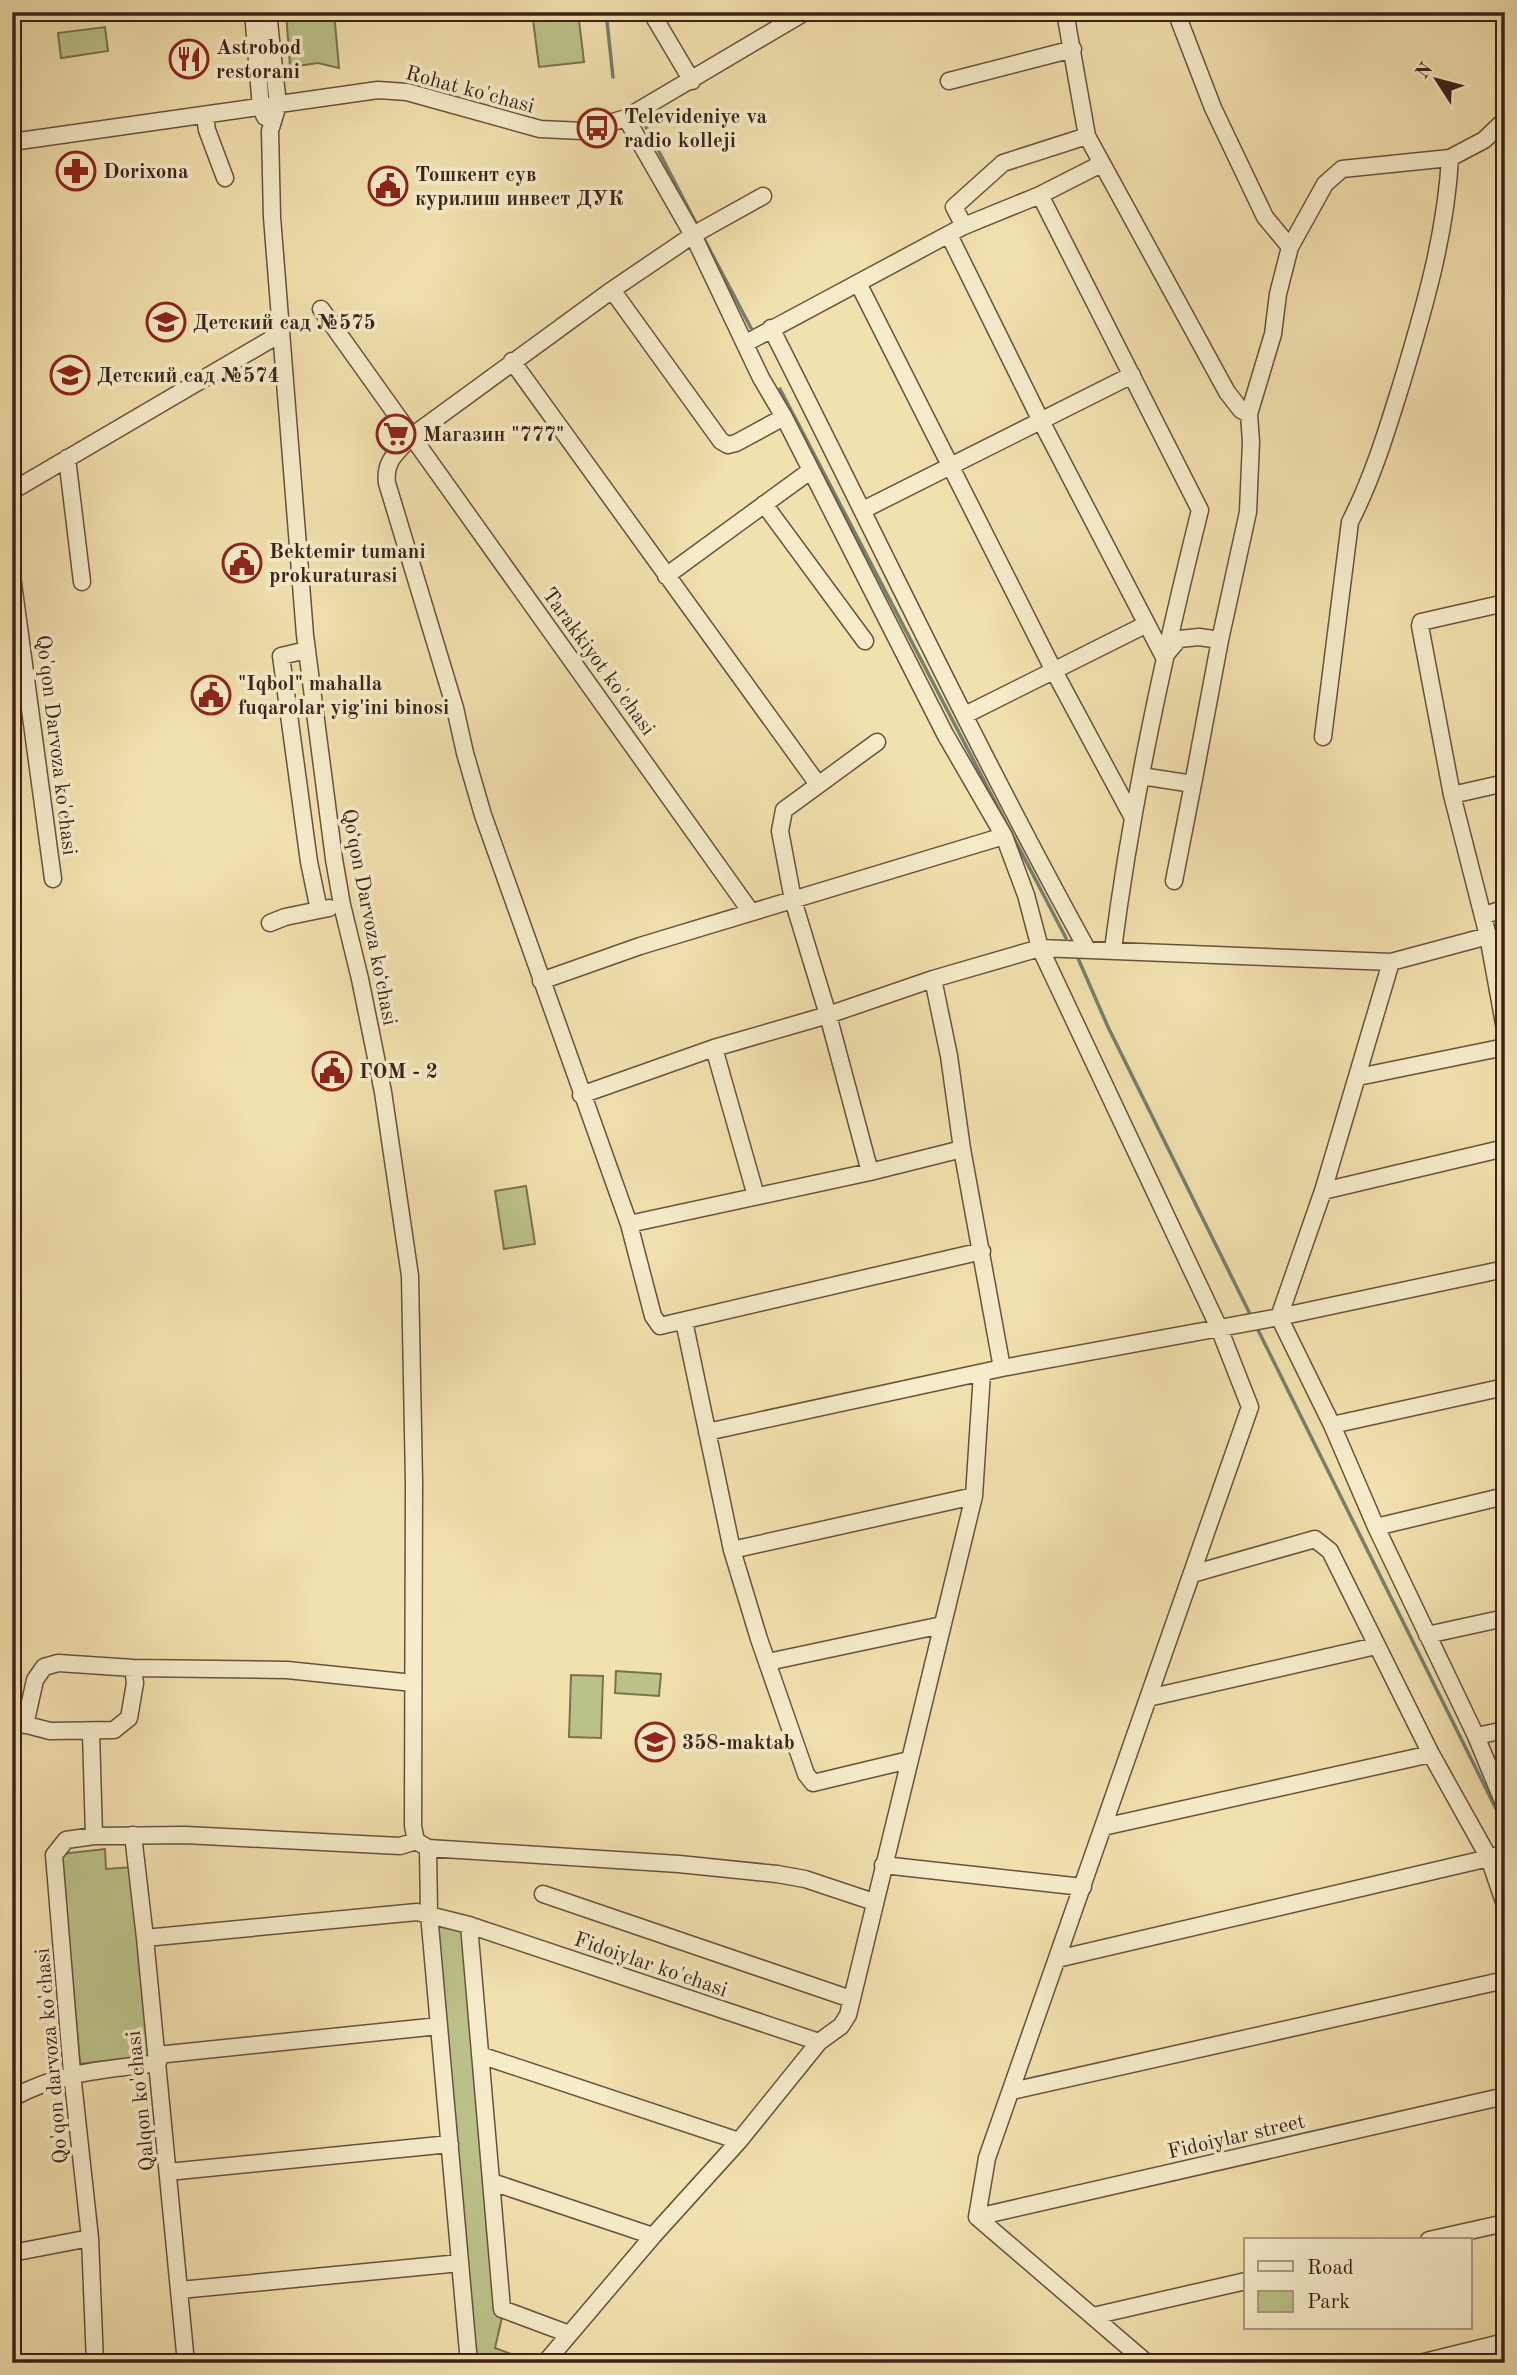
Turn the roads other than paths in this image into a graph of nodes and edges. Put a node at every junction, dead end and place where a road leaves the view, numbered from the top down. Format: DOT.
graph roads {
  1 [pos="253,12"];
  2 [pos="268,12"];
  3 [pos="652,12"];
  4 [pos="1065,12"];
  5 [pos="1176,12"];
  6 [pos="804,13"];
  7 [pos="1073,49"];
  8 [pos="692,81"];
  9 [pos="948,81"];
  10 [pos="278,105"];
  11 [pos="261,108"];
  12 [pos="205,116"];
  13 [pos="626,118"];
  14 [pos="1505,120"];
  15 [pos="270,131"];
  16 [pos="1087,136"];
  17 [pos="12,142"];
  18 [pos="1450,158"];
  19 [pos="1101,164"];
  20 [pos="225,178"];
  21 [pos="1040,195"];
  22 [pos="763,196"];
  23 [pos="964,226"];
  24 [pos="700,232"];
  25 [pos="948,234"];
  26 [pos="1290,247"];
  27 [pos="858,283"];
  28 [pos="612,290"];
  29 [pos="321,309"];
  30 [pos="771,328"];
  31 [pos="280,334"];
  32 [pos="746,343"];
  33 [pos="512,361"];
  34 [pos="1132,375"];
  35 [pos="1249,414"];
  36 [pos="784,417"];
  37 [pos="1041,421"];
  38 [pos="412,436"];
  39 [pos="67,458"];
  40 [pos="952,467"];
  41 [pos="810,471"];
  42 [pos="15,489"];
  43 [pos="764,504"];
  44 [pos="863,510"];
  45 [pos="12,576"];
  46 [pos="666,576"];
  47 [pos="82,582"];
  48 [pos="1505,603"];
  49 [pos="1147,624"];
  50 [pos="1220,640"];
  51 [pos="864,641"];
  52 [pos="307,650"];
  53 [pos="1164,657"];
  54 [pos="1054,671"];
  55 [pos="965,715"];
  56 [pos="1323,737"];
  57 [pos="877,742"];
  58 [pos="1141,776"];
  59 [pos="817,783"];
  60 [pos="1505,783"];
  61 [pos="1193,784"];
  62 [pos="1452,795"];
  63 [pos="1133,818"];
  64 [pos="1003,836"];
  65 [pos="53,879"];
  66 [pos="1174,881"];
  67 [pos="793,900"];
  68 [pos="342,905"];
  69 [pos="1505,908"];
  70 [pos="319,910"];
  71 [pos="751,912"];
  72 [pos="1483,916"];
  73 [pos="270,923"];
  74 [pos="1488,936"];
  75 [pos="1040,948"];
  76 [pos="1087,949"];
  77 [pos="1112,949"];
  78 [pos="1391,962"];
  79 [pos="933,979"];
  80 [pos="541,981"];
  81 [pos="828,1014"];
  82 [pos="1505,1028"];
  83 [pos="1505,1047"];
  84 [pos="714,1048"];
  85 [pos="1357,1077"];
  86 [pos="581,1095"];
  87 [pos="1505,1148"];
  88 [pos="962,1149"];
  89 [pos="870,1172"];
  90 [pos="1323,1191"];
  91 [pos="755,1196"];
  92 [pos="629,1224"];
  93 [pos="982,1251"];
  94 [pos="1505,1269"];
  95 [pos="1279,1317"];
  96 [pos="684,1321"];
  97 [pos="1219,1328"];
  98 [pos="1002,1367"];
  99 [pos="982,1373"];
  100 [pos="1505,1387"];
  101 [pos="1332,1425"];
  102 [pos="708,1432"];
  103 [pos="974,1496"];
  104 [pos="1505,1496"];
  105 [pos="1376,1527"];
  106 [pos="732,1550"];
  107 [pos="1192,1574"];
  108 [pos="1505,1618"];
  109 [pos="942,1626"];
  110 [pos="1427,1635"];
  111 [pos="1376,1646"];
  112 [pos="768,1662"];
  113 [pos="133,1668"];
  114 [pos="413,1683"];
  115 [pos="1149,1698"];
  116 [pos="19,1723"];
  117 [pos="1505,1730"];
  118 [pos="91,1732"];
  119 [pos="1476,1736"];
  120 [pos="1431,1754"];
  121 [pos="909,1760"];
  122 [pos="1505,1806"];
  123 [pos="1103,1827"];
  124 [pos="133,1835"];
  125 [pos="94,1836"];
  126 [pos="422,1845"];
  127 [pos="1497,1856"];
  128 [pos="883,1866"];
  129 [pos="1083,1887"];
  130 [pos="543,1894"];
  131 [pos="874,1902"];
  132 [pos="1505,1905"];
  133 [pos="429,1914"];
  134 [pos="469,1925"];
  135 [pos="145,1938"];
  136 [pos="1058,1959"];
  137 [pos="1505,1980"];
  138 [pos="851,1999"];
  139 [pos="439,2026"];
  140 [pos="819,2042"];
  141 [pos="480,2054"];
  142 [pos="158,2059"];
  143 [pos="72,2073"];
  144 [pos="1012,2091"];
  145 [pos="1505,2096"];
  146 [pos="12,2098"];
  147 [pos="739,2141"];
  148 [pos="450,2144"];
  149 [pos="168,2172"];
  150 [pos="492,2182"];
  151 [pos="977,2217"];
  152 [pos="1505,2223"];
  153 [pos="653,2236"];
  154 [pos="90,2238"];
  155 [pos="1438,2238"];
  156 [pos="12,2253"];
  157 [pos="460,2263"];
  158 [pos="1244,2281"];
  159 [pos="180,2290"];
  160 [pos="1093,2316"];
  161 [pos="569,2334"];
  162 [pos="1505,2342"];
  163 [pos="95,2363"];
  164 [pos="186,2363"];
  165 [pos="469,2363"];
  166 [pos="545,2363"];
  167 [pos="1147,2363"];
  168 [pos="1420,2363"];
  1 -- 11 [label="street, Qoʻqon Darvoza koʻchasi"];
  2 -- 10 [label="street"];
  3 -- 8 [label="street"];
  4 -- 7 [label="street"];
  5 -- 26 [label="street"];
  6 -- 8 [label="street, Rohat ko'chasi"];
  7 -- 9 [label="street"];
  7 -- 16 [label="street"];
  8 -- 13 [label="street, Rohat ko'chasi"];
  10 -- 11 [label="street, Rohat ko'chasi"];
  10 -- 13 [label="street, Rohat ko'chasi"];
  10 -- 15 [label="street, Qoʻqon Darvoza koʻchasi"];
  11 -- 12 [label="street, Rohat ko'chasi"];
  11 -- 15 [label="street, Qoʻqon Darvoza koʻchasi"];
  12 -- 17 [label="street, Rohat ko'chasi"];
  12 -- 20 [label="street"];
  13 -- 24 [label="street"];
  14 -- 18 [label="street"];
  15 -- 31 [label="street, Qoʻqon Darvoza koʻchasi"];
  16 -- 19 [label="street"];
  16 -- 23 [label="street"];
  18 -- 26 [label="street"];
  18 -- 56 [label="street"];
  19 -- 21 [label="street"];
  19 -- 35 [label="street"];
  21 -- 23 [label="street"];
  21 -- 34 [label="street"];
  22 -- 24 [label="street"];
  23 -- 25 [label="street"];
  24 -- 28 [label="street"];
  24 -- 32 [label="street"];
  25 -- 27 [label="street"];
  25 -- 37 [label="street"];
  26 -- 35 [label="street"];
  27 -- 30 [label="street"];
  27 -- 40 [label="street"];
  28 -- 33 [label="street"];
  28 -- 36 [label="street"];
  29 -- 38 [label="street, Tarakkiyot ko'chasi"];
  30 -- 32 [label="street"];
  30 -- 44 [label="street"];
  31 -- 39 [label="street"];
  31 -- 52 [label="street, Qoʻqon Darvoza koʻchasi"];
  32 -- 36 [label="street"];
  33 -- 38 [label="street"];
  33 -- 46 [label="street"];
  34 -- 37 [label="street"];
  34 -- 53 [label="street"];
  35 -- 50 [label="street"];
  36 -- 41 [label="street"];
  37 -- 40 [label="street"];
  37 -- 49 [label="street"];
  38 -- 71 [label="street, Tarakkiyot ko'chasi"];
  38 -- 80 [label="street"];
  39 -- 42 [label="street"];
  39 -- 47 [label="street"];
  40 -- 44 [label="street"];
  40 -- 54 [label="street"];
  41 -- 43 [label="street"];
  41 -- 64 [label="street"];
  43 -- 46 [label="street"];
  43 -- 51 [label="street"];
  44 -- 55 [label="street"];
  45 -- 65 [label="street, Qo'qon Darvoza ko'chasi"];
  46 -- 59 [label="street"];
  48 -- 62 [label="street"];
  49 -- 53 [label="street"];
  49 -- 54 [label="street"];
  50 -- 53 [label="street"];
  50 -- 61 [label="street"];
  52 -- 68 [label="street, Qoʻqon Darvoza koʻchasi"];
  52 -- 70 [label="street"];
  53 -- 58 [label="street"];
  54 -- 55 [label="street"];
  54 -- 63 [label="street"];
  55 -- 76 [label="street"];
  57 -- 59 [label="street"];
  58 -- 61 [label="street"];
  58 -- 63 [label="street"];
  59 -- 67 [label="street"];
  60 -- 62 [label="street"];
  61 -- 66 [label="street"];
  62 -- 72 [label="street"];
  63 -- 77 [label="street"];
  64 -- 67 [label="street"];
  64 -- 75 [label="street"];
  67 -- 71 [label="street"];
  67 -- 81 [label="street"];
  68 -- 70 [label="street"];
  68 -- 114 [label="street, Qoʻqon Darvoza koʻchasi"];
  69 -- 72 [label="street"];
  70 -- 73 [label="street"];
  71 -- 80 [label="street"];
  72 -- 74 [label="street"];
  74 -- 78 [label="street"];
  74 -- 82 [label="street"];
  75 -- 76 [label="street"];
  75 -- 79 [label="street"];
  75 -- 97 [label="street"];
  76 -- 77 [label="street"];
  77 -- 78 [label="street"];
  78 -- 85 [label="street"];
  79 -- 81 [label="street"];
  79 -- 88 [label="street"];
  80 -- 86 [label="street"];
  81 -- 84 [label="street"];
  81 -- 89 [label="street"];
  83 -- 85 [label="street"];
  84 -- 86 [label="street"];
  84 -- 91 [label="street"];
  85 -- 90 [label="street"];
  86 -- 92 [label="street"];
  87 -- 90 [label="street"];
  88 -- 89 [label="street"];
  88 -- 93 [label="street"];
  89 -- 91 [label="street"];
  90 -- 95 [label="street"];
  91 -- 92 [label="street"];
  92 -- 96 [label="street"];
  93 -- 96 [label="street"];
  93 -- 98 [label="street"];
  94 -- 95 [label="street"];
  95 -- 97 [label="street"];
  95 -- 101 [label="street"];
  96 -- 102 [label="street"];
  97 -- 98 [label="street"];
  97 -- 107 [label="street"];
  98 -- 99 [label="street"];
  99 -- 102 [label="street"];
  99 -- 103 [label="street"];
  100 -- 101 [label="street"];
  101 -- 105 [label="street"];
  102 -- 106 [label="street"];
  103 -- 106 [label="street"];
  103 -- 109 [label="street"];
  104 -- 105 [label="street"];
  105 -- 110 [label="street"];
  106 -- 112 [label="street"];
  107 -- 111 [label="street"];
  107 -- 115 [label="street"];
  108 -- 110 [label="street"];
  109 -- 112 [label="street"];
  109 -- 121 [label="street"];
  110 -- 119 [label="street"];
  111 -- 115 [label="street"];
  111 -- 120 [label="street"];
  112 -- 121 [label="street"];
  113 -- 114 [label="street"];
  113 -- 116 [label="street"];
  113 -- 118 [label="street"];
  114 -- 126 [label="street, Qoʻqon Darvoza koʻchasi"];
  115 -- 123 [label="street"];
  116 -- 118 [label="street"];
  117 -- 119 [label="street"];
  118 -- 125 [label="street"];
  119 -- 122 [label="street"];
  120 -- 123 [label="street"];
  120 -- 127 [label="street"];
  121 -- 128 [label="street"];
  123 -- 129 [label="street"];
  124 -- 125 [label="street, Qo'qon darvoza ko'chasi"];
  124 -- 126 [label="street, Qo'qon darvoza ko'chasi"];
  124 -- 135 [label="street, Qalqon ko'chasi"];
  125 -- 143 [label="street, Qo'qon darvoza ko'chasi"];
  126 -- 131 [label="street, Qo'qon darvoza ko'chasi"];
  126 -- 133 [label="street"];
  127 -- 132 [label="street"];
  127 -- 136 [label="street"];
  128 -- 129 [label="street"];
  128 -- 131 [label="street"];
  129 -- 136 [label="street"];
  130 -- 138 [label="street, Fidoiylar ko'chasi"];
  131 -- 138 [label="street"];
  133 -- 134 [label="street, Fidoiylar ko'chasi"];
  133 -- 135 [label="street, Fidoiylar ko'chasi"];
  133 -- 139 [label="street"];
  134 -- 140 [label="street, Fidoiylar ko'chasi"];
  134 -- 141 [label="street"];
  135 -- 142 [label="street, Qalqon ko'chasi"];
  136 -- 144 [label="street"];
  137 -- 144 [label="street"];
  138 -- 140 [label="street"];
  139 -- 142 [label="street"];
  139 -- 148 [label="street"];
  140 -- 147 [label="street"];
  141 -- 147 [label="street"];
  141 -- 150 [label="street"];
  142 -- 143 [label="street"];
  142 -- 149 [label="street, Qalqon ko'chasi"];
  143 -- 146 [label="street"];
  143 -- 154 [label="street, Qo'qon darvoza ko'chasi"];
  144 -- 151 [label="street"];
  145 -- 151 [label="street, Fidoiylar street"];
  147 -- 153 [label="street"];
  148 -- 149 [label="street"];
  148 -- 157 [label="street"];
  149 -- 159 [label="street, Qalqon ko'chasi"];
  150 -- 153 [label="street"];
  150 -- 161 [label="street"];
  151 -- 160 [label="street"];
  152 -- 155 [label="street"];
  153 -- 161 [label="street"];
  154 -- 156 [label="street"];
  154 -- 163 [label="street, Qo'qon darvoza ko'chasi"];
  157 -- 159 [label="street"];
  157 -- 165 [label="street"];
  158 -- 160 [label="street"];
  159 -- 164 [label="street, Qalqon ko'chasi"];
  160 -- 167 [label="street"];
  161 -- 166 [label="street"];
  162 -- 168 [label="street"];
}
